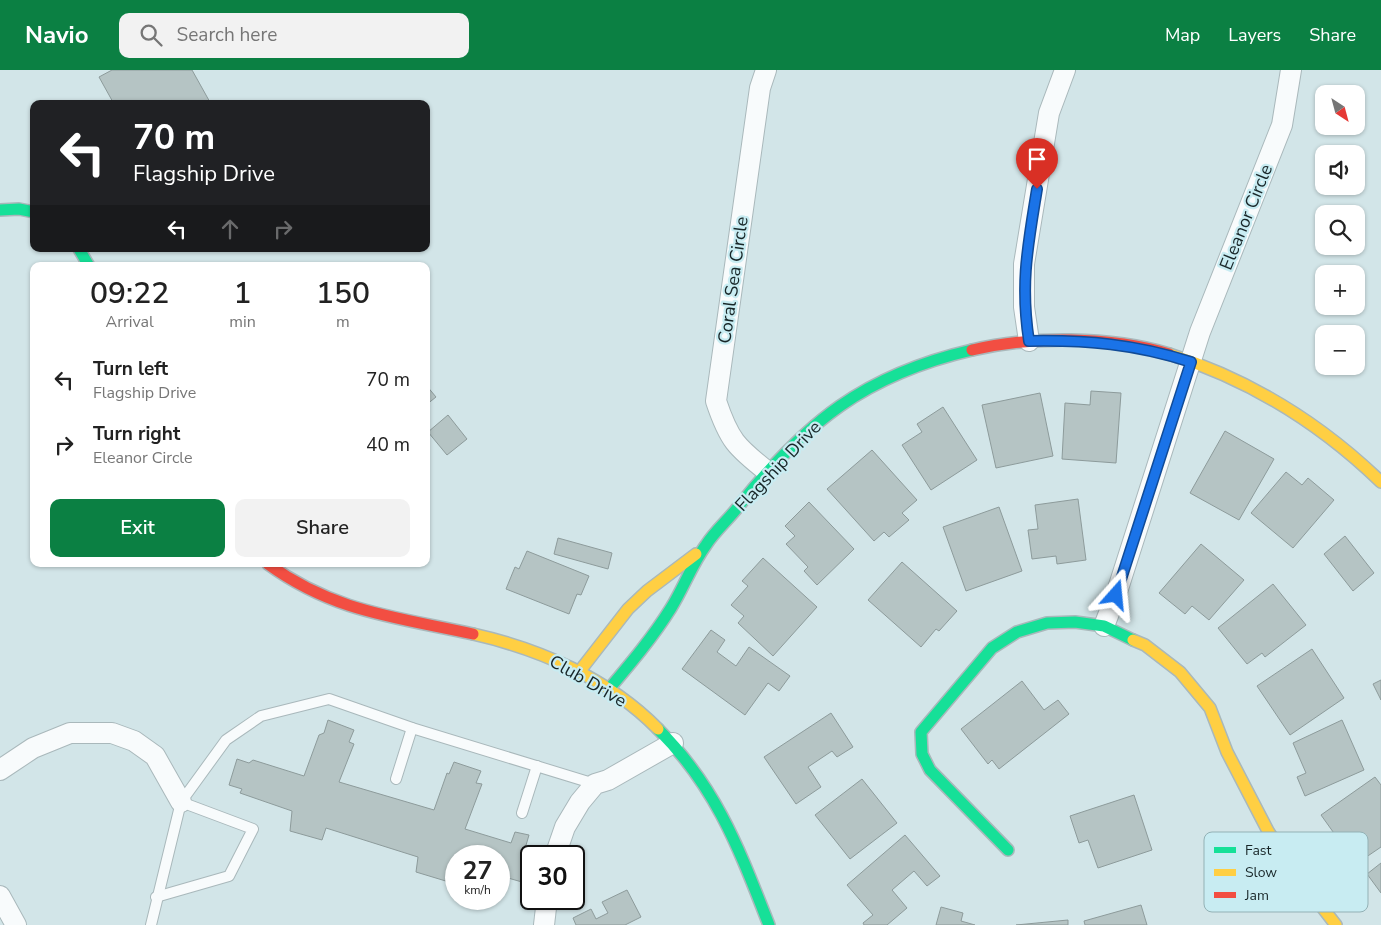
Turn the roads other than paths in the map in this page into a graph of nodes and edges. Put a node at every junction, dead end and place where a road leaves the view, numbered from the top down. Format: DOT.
graph roads {
  1 [pos="766,70"];
  2 [pos="1065,70"];
  3 [pos="1291,70"];
  4 [pos="0,210"];
  5 [pos="30,211"];
  6 [pos="1029,341"];
  7 [pos="1191,362"];
  8 [pos="768,472"];
  9 [pos="1381,482"];
  10 [pos="703,548"];
  11 [pos="272,567"];
  12 [pos="1104,626"];
  13 [pos="579,672"];
  14 [pos="609,689"];
  15 [pos="412,728"];
  16 [pos="673,743"];
  17 [pos="537,766"];
  18 [pos="0,770"];
  19 [pos="396,778"];
  20 [pos="595,784"];
  21 [pos="181,802"];
  22 [pos="522,813"];
  23 [pos="1269,832"];
  24 [pos="558,845"];
  25 [pos="1008,850"];
  26 [pos="0,896"];
  27 [pos="156,897"];
  28 [pos="546,910"];
  29 [pos="1326,912"];
  30 [pos="16,925"];
  31 [pos="151,925"];
  32 [pos="544,925"];
  33 [pos="769,925"];
  34 [pos="1336,925"];
  1 -- 8 [label="street, Coral Sea Circle"];
  2 -- 6 [label="street"];
  3 -- 7 [label="street, Eleanor Circle"];
  4 -- 5 [label="street"];
  6 -- 7 [label="street, Flagship Drive"];
  6 -- 8 [label="street, Flagship Drive"];
  7 -- 9 [label="street, Flagship Drive"];
  7 -- 12 [label="street, Eleanor Circle"];
  8 -- 10 [label="street, Flagship Drive"];
  10 -- 13 [label="street, Flagship Drive"];
  10 -- 14 [label="street, Flagship Drive"];
  11 -- 13 [label="street, Club Drive"];
  12 -- 23 [label="street"];
  12 -- 25 [label="street"];
  13 -- 14 [label="street, Club Drive"];
  14 -- 16 [label="street, Club Drive"];
  15 -- 17 [label="lane"];
  15 -- 19 [label="lane"];
  15 -- 21 [label="lane"];
  16 -- 20 [label="street"];
  16 -- 33 [label="street, Club Drive"];
  17 -- 20 [label="lane"];
  17 -- 22 [label="lane"];
  18 -- 21 [label="street"];
  20 -- 24 [label="street"];
  21 -- 27 [label="lane"];
  21 -- 27 [label="lane"];
  26 -- 30 [label="street"];
  27 -- 31 [label="lane"];
  28 -- 32 [label="street"];
  29 -- 34 [label="street"];
}
